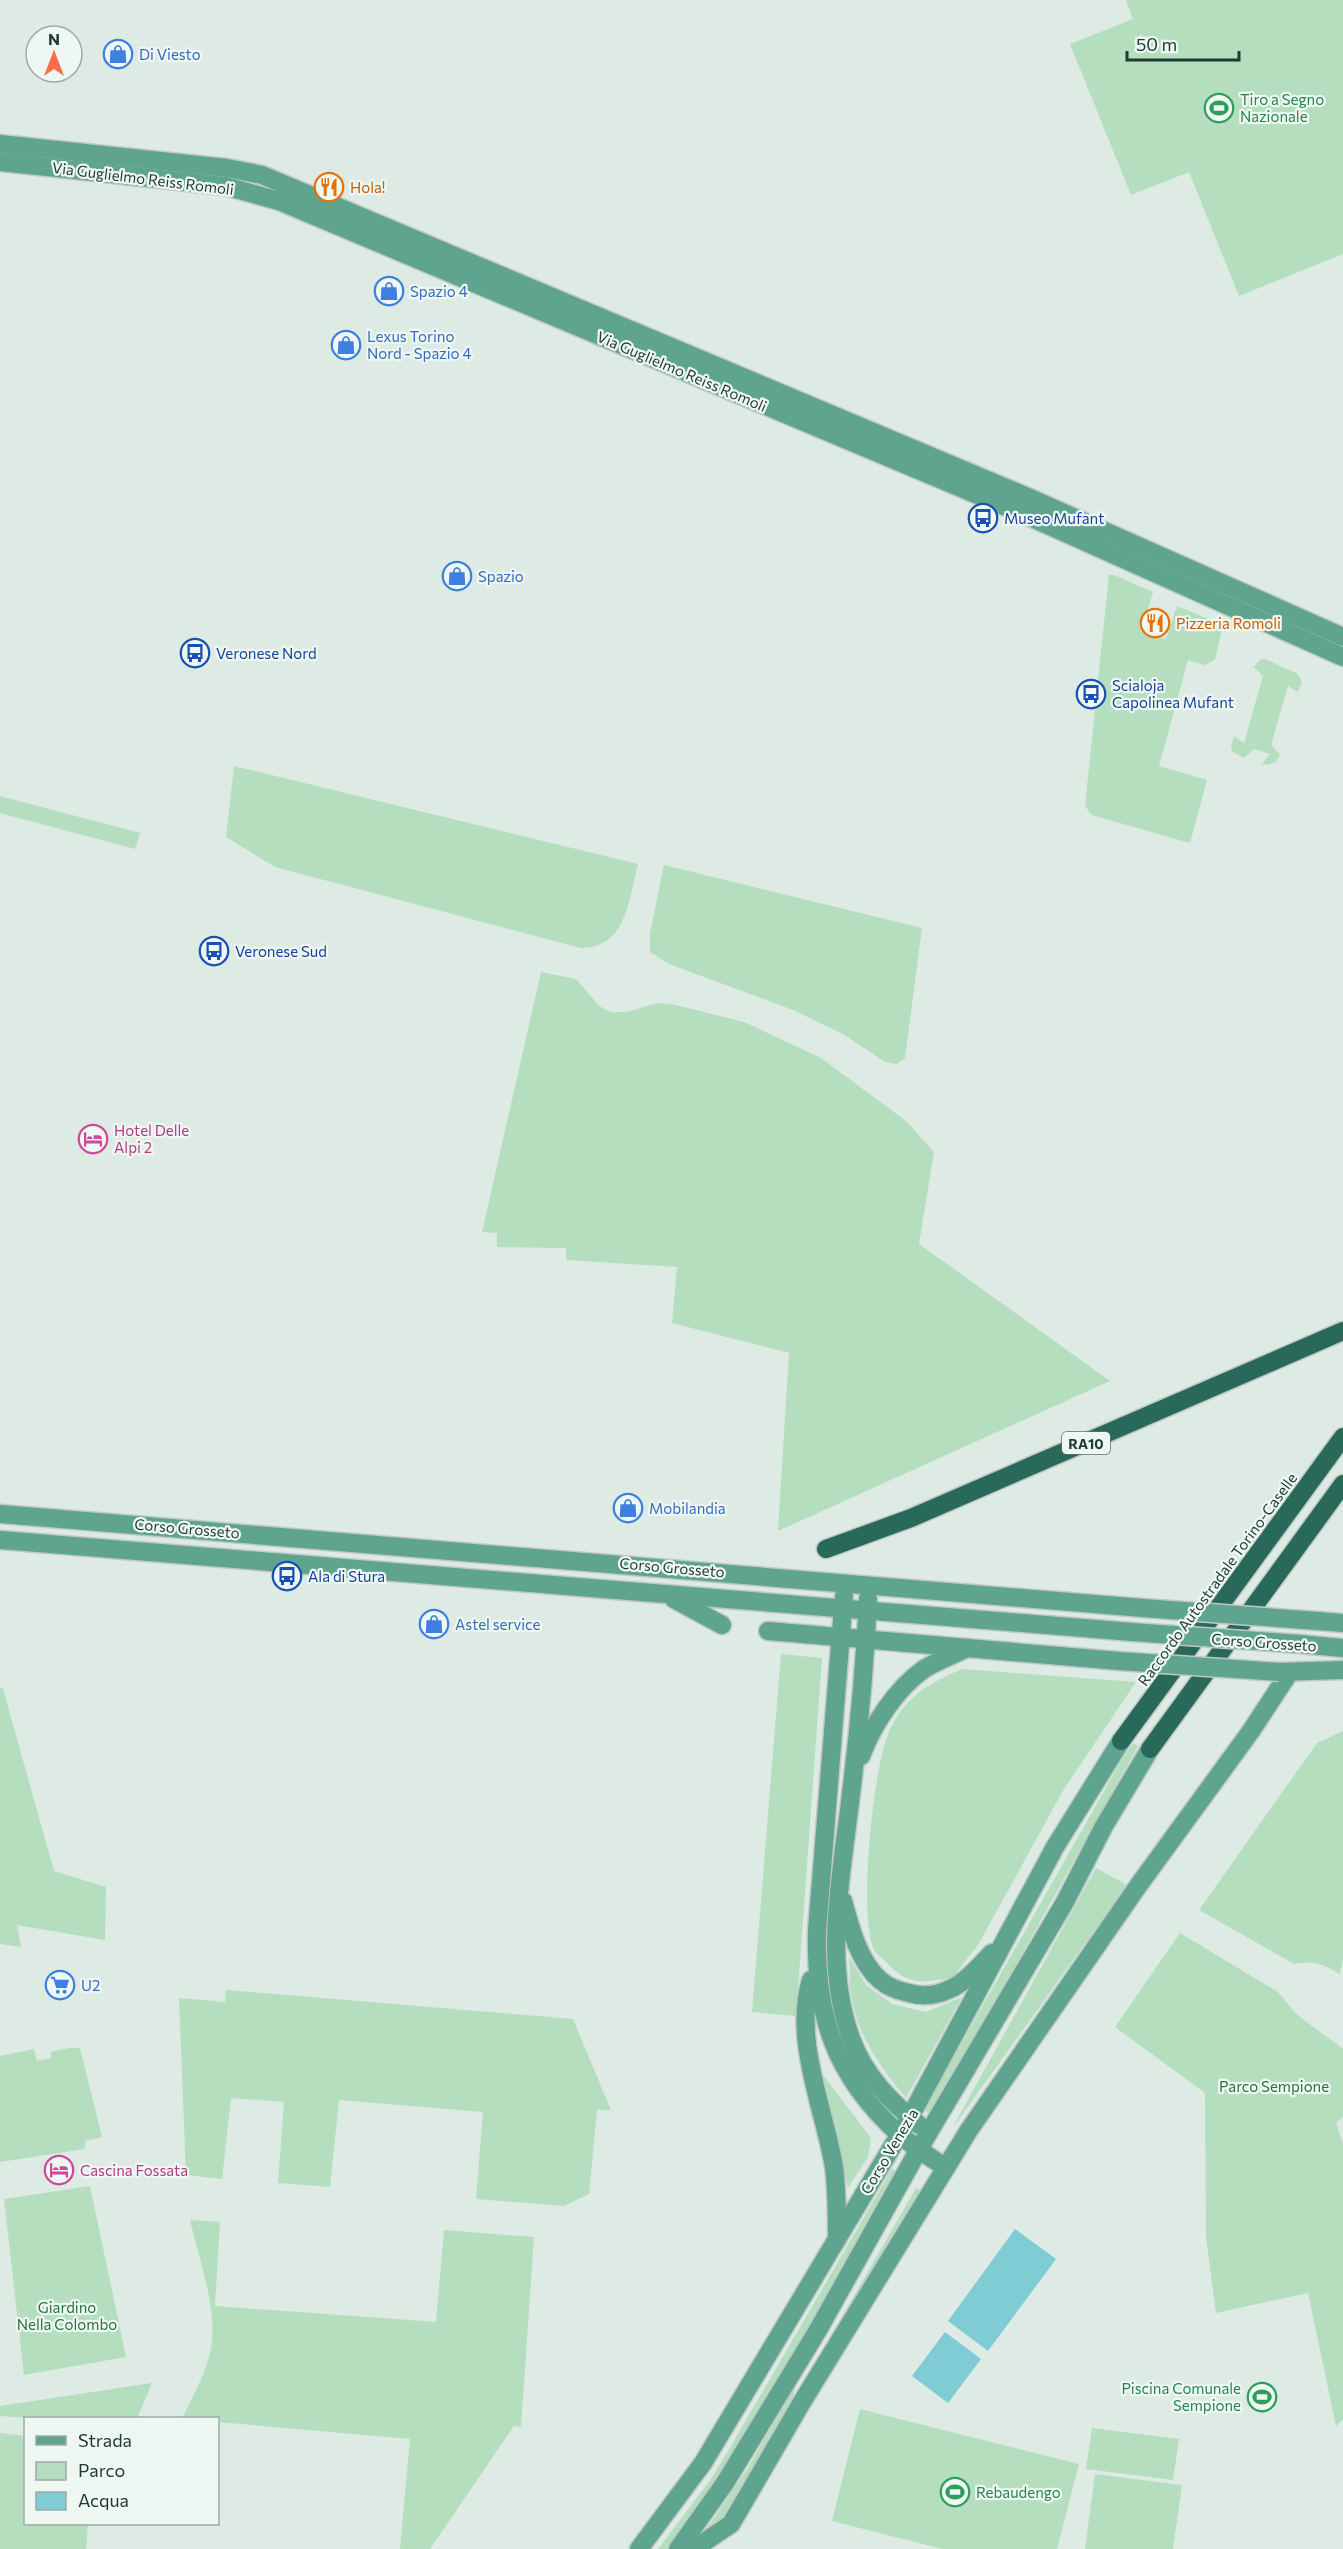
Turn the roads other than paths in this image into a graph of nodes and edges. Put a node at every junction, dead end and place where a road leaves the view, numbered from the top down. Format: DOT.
graph roads {
  1 [pos="0,144"];
  2 [pos="0,162"];
  3 [pos="1343,637"];
  4 [pos="1343,657"];
  5 [pos="1343,1331"];
  6 [pos="1343,1437"];
  7 [pos="1343,1484"];
  8 [pos="0,1514"];
  9 [pos="0,1539"];
  10 [pos="826,1549"];
  11 [pos="845,1583"];
  12 [pos="869,1585"];
  13 [pos="667,1595"];
  14 [pos="843,1608"];
  15 [pos="868,1610"];
  16 [pos="1343,1623"];
  17 [pos="722,1625"];
  18 [pos="768,1631"];
  19 [pos="841,1638"];
  20 [pos="866,1641"];
  21 [pos="968,1648"];
  22 [pos="1343,1648"];
  23 [pos="1343,1670"];
  24 [pos="1284,1673"];
  25 [pos="1121,1741"];
  26 [pos="1150,1749"];
  27 [pos="853,1777"];
  28 [pos="840,1890"];
  29 [pos="1008,1936"];
  30 [pos="816,1964"];
  31 [pos="910,2117"];
  32 [pos="929,2133"];
  33 [pos="899,2135"];
  34 [pos="919,2149"];
  35 [pos="946,2168"];
  36 [pos="836,2238"];
  37 [pos="818,2330"];
  38 [pos="802,2402"];
  39 [pos="639,2549"];
  40 [pos="678,2549"];
  41 [pos="694,2549"];
  1 -- 3 [label="main road, Via Guglielmo Reiss Romoli"];
  2 -- 4 [label="main road, Via Guglielmo Reiss Romoli"];
  5 -- 10 [label="highway, RA10"];
  6 -- 25 [label="highway, Raccordo Autostradale Torino-Caselle"];
  7 -- 26 [label="highway"];
  8 -- 11 [label="main road, Corso Grosseto"];
  9 -- 13 [label="main road, Corso Grosseto"];
  11 -- 12 [label="main road, Corso Grosseto"];
  11 -- 14 [label="main road"];
  12 -- 15 [label="main road"];
  12 -- 16 [label="main road, Corso Grosseto, bridge"];
  13 -- 14 [label="main road, Corso Grosseto"];
  13 -- 17 [label="main road"];
  14 -- 15 [label="main road, Corso Grosseto"];
  14 -- 19 [label="main road"];
  15 -- 20 [label="main road"];
  15 -- 22 [label="main road, Corso Grosseto, bridge"];
  18 -- 19 [label="main road"];
  19 -- 20 [label="main road"];
  19 -- 30 [label="main road"];
  20 -- 21 [label="main road"];
  20 -- 27 [label="main road"];
  21 -- 24 [label="main road, bridge"];
  21 -- 27 [label="main road"];
  23 -- 24 [label="main road"];
  24 -- 35 [label="main road"];
  25 -- 29 [label="main road, Corso Venezia"];
  26 -- 32 [label="main road, Corso Venezia"];
  27 -- 28 [label="main road"];
  28 -- 29 [label="main road"];
  28 -- 31 [label="main road"];
  29 -- 31 [label="main road, Corso Venezia"];
  30 -- 33 [label="main road"];
  30 -- 36 [label="main road"];
  31 -- 32 [label="main road"];
  31 -- 33 [label="main road, Corso Venezia"];
  32 -- 34 [label="main road, Corso Venezia"];
  33 -- 34 [label="main road"];
  33 -- 36 [label="main road, Corso Venezia"];
  34 -- 35 [label="main road"];
  34 -- 37 [label="main road, Corso Venezia"];
  35 -- 38 [label="main road"];
  36 -- 39 [label="main road, Corso Venezia"];
  37 -- 38 [label="main road"];
  37 -- 40 [label="main road, Corso Venezia"];
  38 -- 41 [label="main road"];
}
